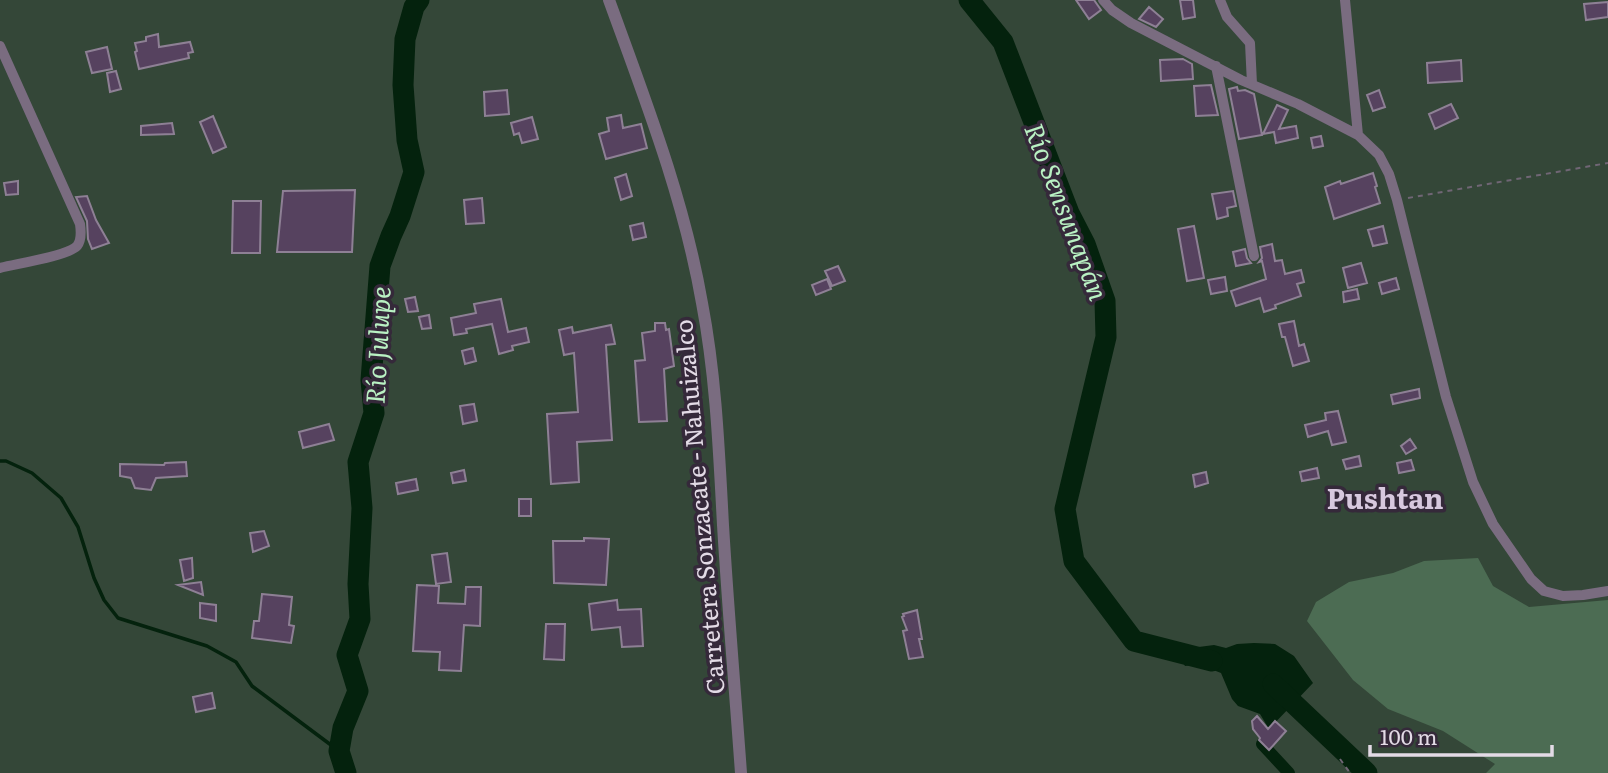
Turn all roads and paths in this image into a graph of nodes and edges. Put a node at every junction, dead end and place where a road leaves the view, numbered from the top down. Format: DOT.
graph roads {
  1 [pos="609,0"];
  2 [pos="1103,0"];
  3 [pos="1220,0"];
  4 [pos="1345,0"];
  5 [pos="0,46"];
  6 [pos="1216,66"];
  7 [pos="1252,84"];
  8 [pos="1358,135"];
  9 [pos="1608,163"];
  10 [pos="1397,200"];
  11 [pos="1254,256"];
  12 [pos="0,268"];
  13 [pos="1608,590"];
  14 [pos="1340,759"];
  15 [pos="741,773"];
  16 [pos="1350,773"];
  1 -- 15 [label="street, Carretera Sonzacate - Nahuizalco"];
  2 -- 6 [label="street"];
  3 -- 7 [label="street"];
  4 -- 8 [label="street"];
  5 -- 12 [label="street"];
  6 -- 7 [label="street"];
  6 -- 11 [label="street"];
  7 -- 8 [label="street"];
  8 -- 10 [label="street"];
  9 -- 10 [label="path"];
  10 -- 13 [label="street"];
  14 -- 16 [label="path"];
}
